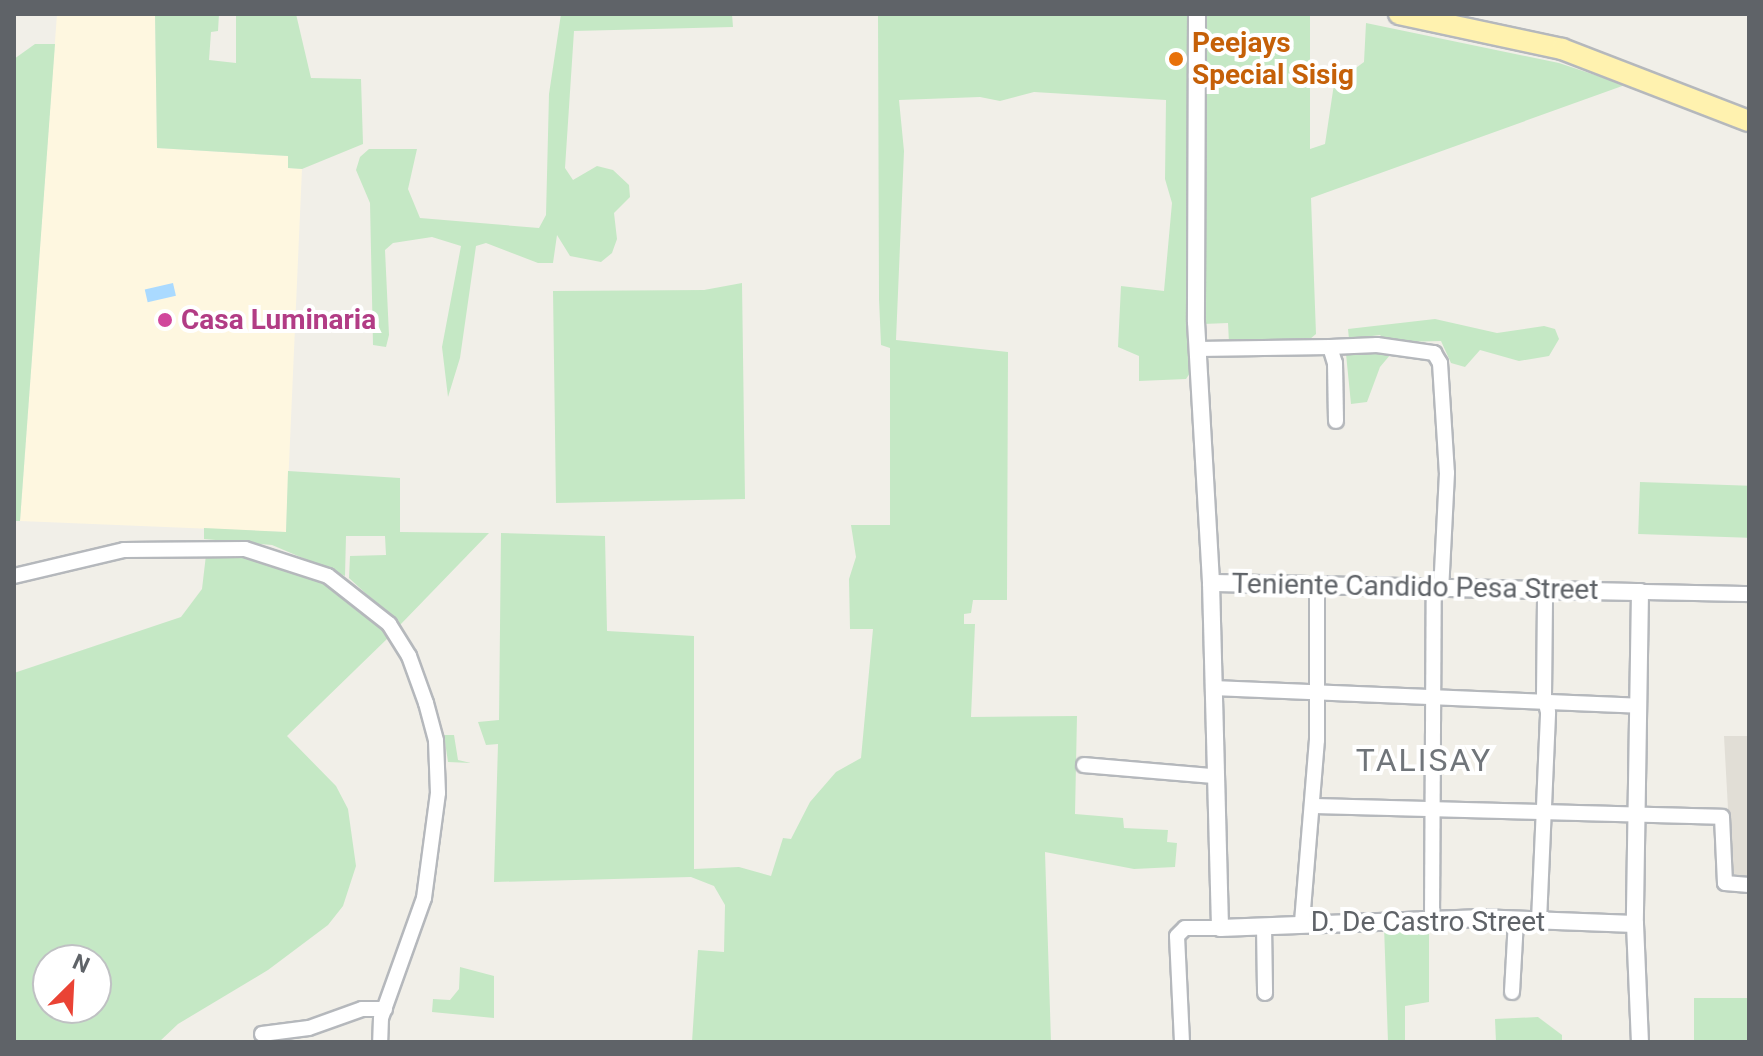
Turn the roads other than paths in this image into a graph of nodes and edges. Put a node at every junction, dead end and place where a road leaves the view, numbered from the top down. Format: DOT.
graph roads {
  1 [pos="1399,14"];
  2 [pos="1196,15"];
  3 [pos="1749,121"];
  4 [pos="1330,347"];
  5 [pos="1197,349"];
  6 [pos="1336,421"];
  7 [pos="14,576"];
  8 [pos="1211,583"];
  9 [pos="1317,589"];
  10 [pos="1437,590"];
  11 [pos="1545,592"];
  12 [pos="1640,592"];
  13 [pos="1749,594"];
  14 [pos="1214,688"];
  15 [pos="1316,693"];
  16 [pos="1434,699"];
  17 [pos="1546,704"];
  18 [pos="1638,706"];
  19 [pos="1084,765"];
  20 [pos="1213,776"];
  21 [pos="1312,806"];
  22 [pos="1431,811"];
  23 [pos="1542,813"];
  24 [pos="1639,816"];
  25 [pos="1749,885"];
  26 [pos="1432,919"];
  27 [pos="1516,921"];
  28 [pos="1539,921"];
  29 [pos="1302,922"];
  30 [pos="1635,924"];
  31 [pos="1264,926"];
  32 [pos="1220,928"];
  33 [pos="1512,992"];
  34 [pos="1265,993"];
  35 [pos="385,1009"];
  36 [pos="262,1034"];
  37 [pos="380,1042"];
  38 [pos="1182,1042"];
  39 [pos="1640,1042"];
  1 -- 3 [label="main road"];
  2 -- 5 [label="street, Teniente Candido Pesa Street"];
  4 -- 5 [label="street"];
  4 -- 6 [label="street"];
  4 -- 10 [label="street"];
  5 -- 8 [label="street, Teniente Candido Pesa Street"];
  7 -- 35 [label="street"];
  8 -- 9 [label="street, Teniente Candido Pesa Street"];
  8 -- 14 [label="street"];
  9 -- 10 [label="street, Teniente Candido Pesa Street"];
  9 -- 15 [label="street"];
  10 -- 11 [label="street, Teniente Candido Pesa Street"];
  10 -- 16 [label="street"];
  11 -- 12 [label="street, Teniente Candido Pesa Street"];
  11 -- 17 [label="street"];
  12 -- 13 [label="street"];
  12 -- 18 [label="street, Teniente Candido Pesa Street"];
  14 -- 15 [label="street"];
  14 -- 20 [label="street"];
  15 -- 16 [label="street"];
  15 -- 21 [label="street"];
  16 -- 17 [label="street"];
  16 -- 22 [label="street"];
  17 -- 18 [label="street"];
  17 -- 23 [label="street"];
  18 -- 24 [label="street, Teniente Candido Pesa Street"];
  19 -- 20 [label="street"];
  20 -- 32 [label="street"];
  21 -- 22 [label="street"];
  21 -- 29 [label="street"];
  22 -- 23 [label="street"];
  22 -- 26 [label="street"];
  23 -- 24 [label="street"];
  23 -- 28 [label="street"];
  24 -- 25 [label="street"];
  24 -- 30 [label="street, Teniente Candido Pesa Street"];
  26 -- 27 [label="street, D. De Castro Street"];
  26 -- 29 [label="street, D. De Castro Street"];
  27 -- 28 [label="street, D. De Castro Street"];
  27 -- 33 [label="street"];
  28 -- 30 [label="street, D. De Castro Street"];
  29 -- 31 [label="street, D. De Castro Street"];
  30 -- 39 [label="street, Teniente Candido Pesa Street"];
  31 -- 32 [label="street, D. De Castro Street"];
  31 -- 34 [label="street"];
  32 -- 38 [label="street"];
  35 -- 36 [label="street"];
  35 -- 37 [label="street"];
}
